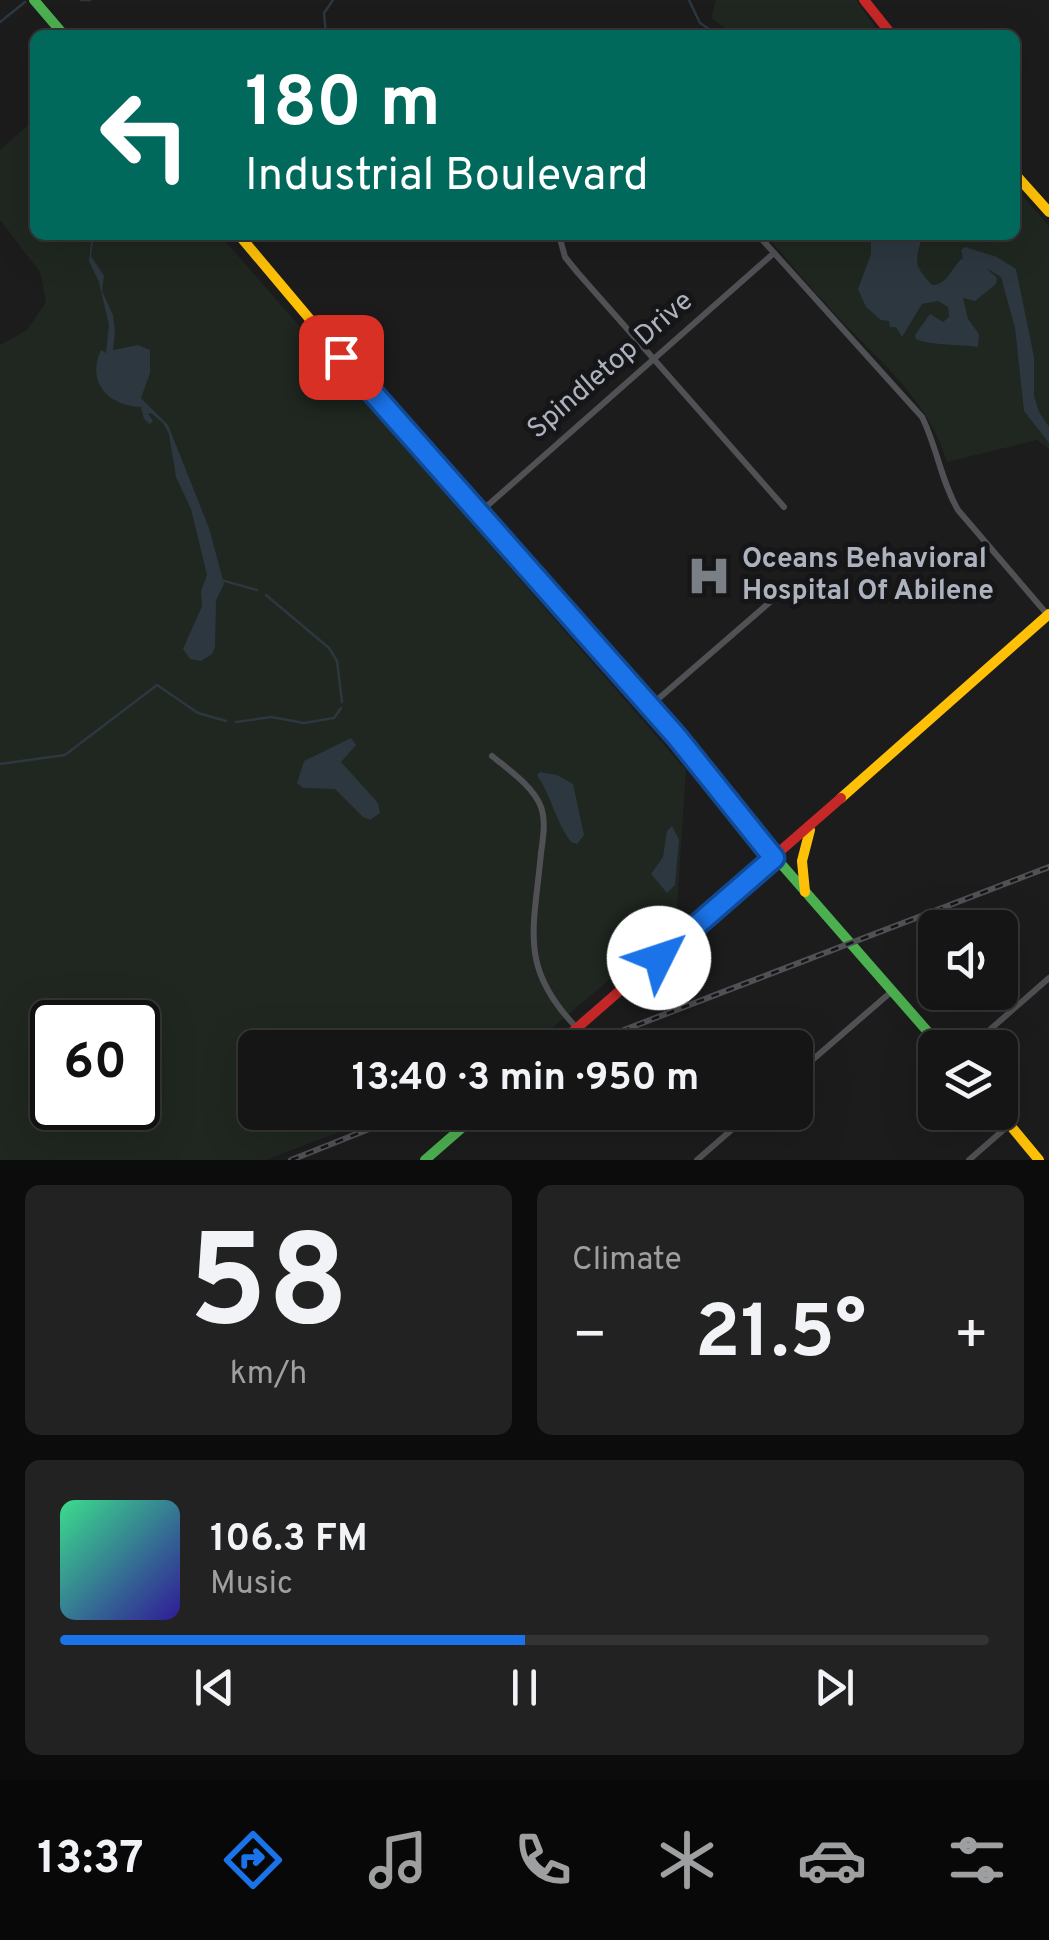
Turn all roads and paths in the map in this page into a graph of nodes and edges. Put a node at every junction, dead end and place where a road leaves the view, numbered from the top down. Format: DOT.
graph roads {
  1 [pos="34,0"];
  2 [pos="864,0"];
  3 [pos="60,30"];
  4 [pos="888,30"];
  5 [pos="1020,180"];
  6 [pos="1049,212"];
  7 [pos="242,240"];
  8 [pos="560,240"];
  9 [pos="762,240"];
  10 [pos="774,253"];
  11 [pos="654,358"];
  12 [pos="784,507"];
  13 [pos="478,514"];
  14 [pos="770,602"];
  15 [pos="1048,615"];
  16 [pos="650,706"];
  17 [pos="492,756"];
  18 [pos="812,824"];
  19 [pos="774,858"];
  20 [pos="805,892"];
  21 [pos="1049,978"];
  22 [pos="892,991"];
  23 [pos="577,1028"];
  24 [pos="575,1030"];
  25 [pos="926,1030"];
  26 [pos="990,1030"];
  27 [pos="813,1059"];
  28 [pos="460,1130"];
  29 [pos="731,1130"];
  30 [pos="1003,1130"];
  31 [pos="1013,1130"];
  32 [pos="429,1159"];
  33 [pos="697,1160"];
  34 [pos="969,1160"];
  35 [pos="1040,1160"];
  1 -- 3 [label="main road"];
  2 -- 4 [label="main road"];
  5 -- 6 [label="main road"];
  7 -- 13 [label="main road"];
  8 -- 11 [label="street"];
  9 -- 10 [label="street"];
  10 -- 11 [label="street, Spindletop Drive"];
  10 -- 15 [label="street"];
  11 -- 12 [label="street"];
  11 -- 13 [label="street, Spindletop Drive"];
  13 -- 16 [label="main road"];
  14 -- 16 [label="street"];
  15 -- 18 [label="main road"];
  16 -- 19 [label="main road"];
  17 -- 23 [label="street"];
  18 -- 19 [label="main road"];
  18 -- 20 [label="main road"];
  19 -- 20 [label="main road"];
  19 -- 23 [label="main road"];
  20 -- 22 [label="main road"];
  21 -- 26 [label="street"];
  22 -- 25 [label="main road"];
  22 -- 27 [label="street"];
  23 -- 24 [label="main road"];
  28 -- 32 [label="main road"];
  29 -- 33 [label="street"];
  30 -- 34 [label="street"];
  31 -- 35 [label="main road"];
}
